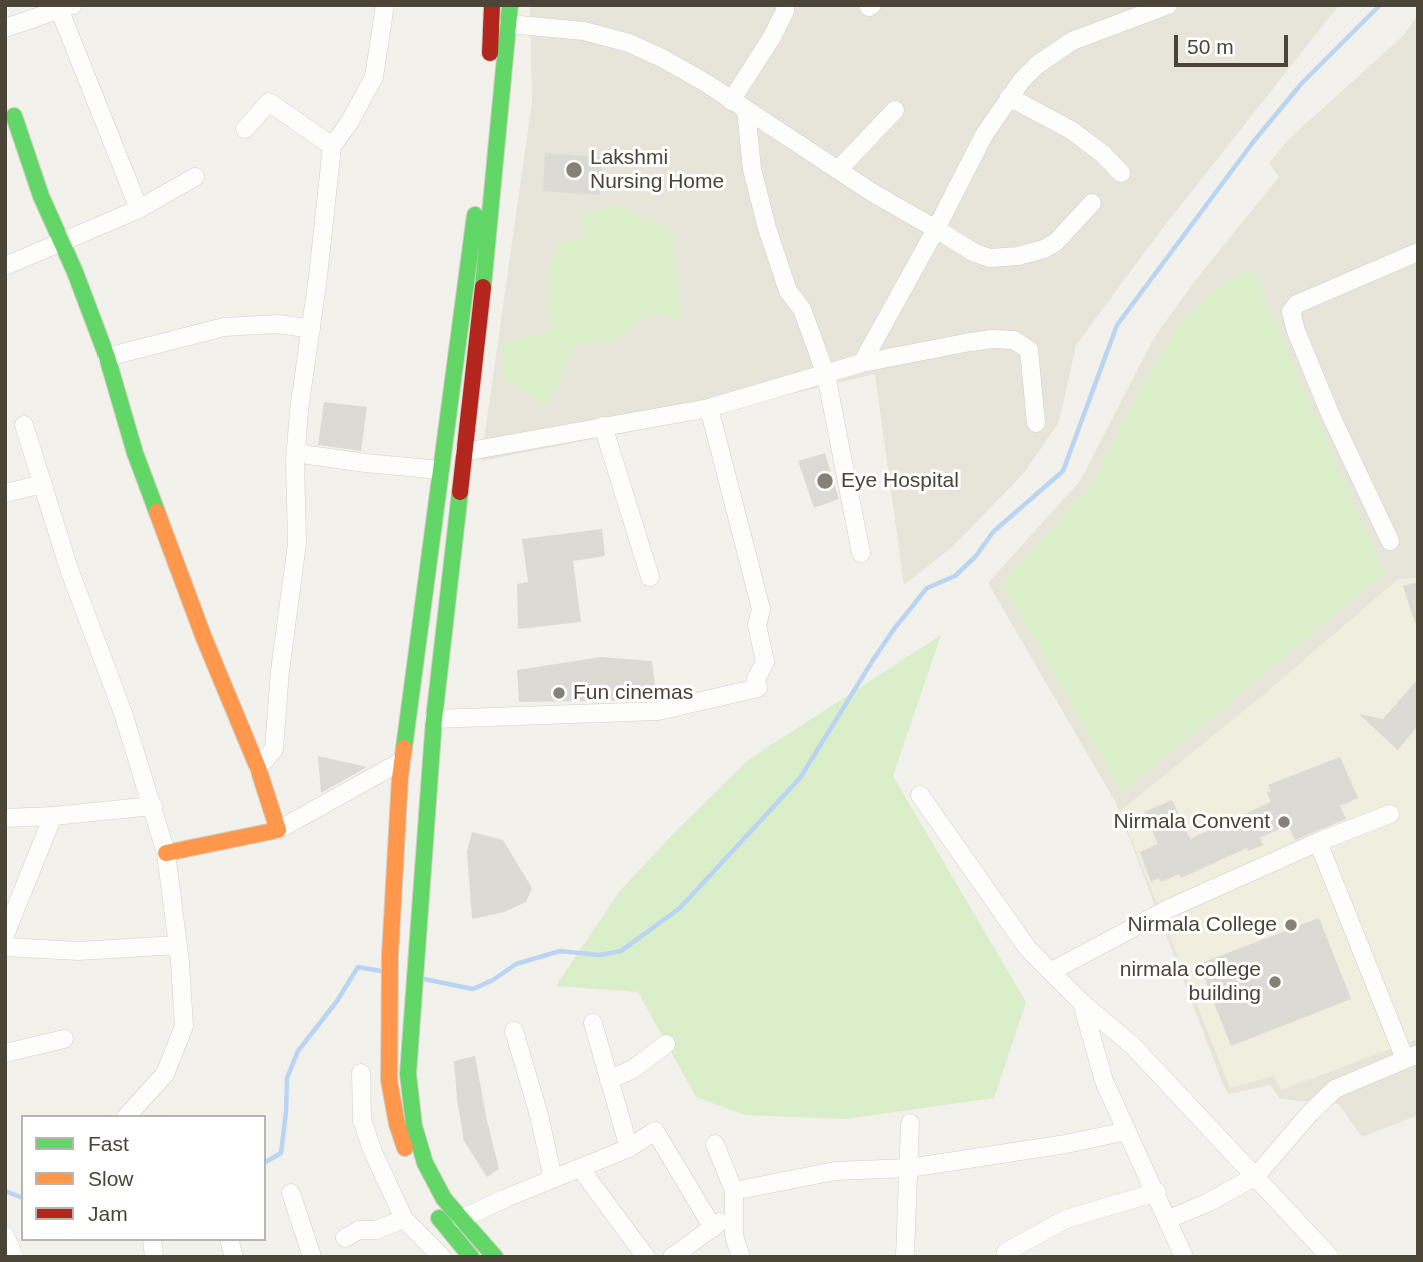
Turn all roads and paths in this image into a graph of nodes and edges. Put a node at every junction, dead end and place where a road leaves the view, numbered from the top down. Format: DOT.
graph roads {
  1 [pos="385,5"];
  2 [pos="492,5"];
  3 [pos="510,5"];
  4 [pos="785,5"];
  5 [pos="1168,5"];
  6 [pos="66,8"];
  7 [pos="508,24"];
  8 [pos="5,28"];
  9 [pos="1009,97"];
  10 [pos="739,105"];
  11 [pos="895,110"];
  12 [pos="14,116"];
  13 [pos="245,129"];
  14 [pos="332,146"];
  15 [pos="838,170"];
  16 [pos="1121,173"];
  17 [pos="195,177"];
  18 [pos="1092,203"];
  19 [pos="139,209"];
  20 [pos="936,229"];
  21 [pos="61,244"];
  22 [pos="1418,252"];
  23 [pos="5,266"];
  24 [pos="311,329"];
  25 [pos="107,356"];
  26 [pos="862,363"];
  27 [pos="826,374"];
  28 [pos="709,408"];
  29 [pos="1036,423"];
  30 [pos="24,425"];
  31 [pos="603,426"];
  32 [pos="296,452"];
  33 [pos="464,452"];
  34 [pos="440,470"];
  35 [pos="43,484"];
  36 [pos="5,493"];
  37 [pos="1390,541"];
  38 [pos="861,553"];
  39 [pos="650,578"];
  40 [pos="434,719"];
  41 [pos="402,761"];
  42 [pos="258,768"];
  43 [pos="920,795"];
  44 [pos="153,806"];
  45 [pos="1390,814"];
  46 [pos="52,816"];
  47 [pos="5,818"];
  48 [pos="278,830"];
  49 [pos="1318,842"];
  50 [pos="166,853"];
  51 [pos="421,902"];
  52 [pos="394,904"];
  53 [pos="5,936"];
  54 [pos="178,945"];
  55 [pos="5,947"];
  56 [pos="1052,971"];
  57 [pos="1082,1003"];
  58 [pos="593,1023"];
  59 [pos="514,1031"];
  60 [pos="64,1039"];
  61 [pos="666,1044"];
  62 [pos="5,1053"];
  63 [pos="1412,1056"];
  64 [pos="361,1073"];
  65 [pos="609,1080"];
  66 [pos="128,1115"];
  67 [pos="910,1123"];
  68 [pos="1127,1131"];
  69 [pos="715,1144"];
  70 [pos="629,1148"];
  71 [pos="580,1168"];
  72 [pos="909,1168"];
  73 [pos="1256,1176"];
  74 [pos="553,1179"];
  75 [pos="734,1191"];
  76 [pos="1157,1192"];
  77 [pos="291,1193"];
  78 [pos="734,1210"];
  79 [pos="404,1219"];
  80 [pos="461,1219"];
  81 [pos="1169,1219"];
  82 [pos="713,1228"];
  83 [pos="5,1235"];
  84 [pos="345,1238"];
  85 [pos="1005,1255"];
  86 [pos="14,1257"];
  87 [pos="313,1257"];
  88 [pos="442,1257"];
  89 [pos="471,1257"];
  90 [pos="495,1257"];
  91 [pos="646,1257"];
  92 [pos="672,1257"];
  93 [pos="740,1257"];
  94 [pos="905,1257"];
  95 [pos="1184,1257"];
  96 [pos="1330,1257"];
  1 -- 14 [label="street"];
  2 -- 34 [label="main road"];
  3 -- 7 [label="main road"];
  4 -- 10 [label="street"];
  5 -- 9 [label="street"];
  6 -- 8 [label="street"];
  6 -- 19 [label="street"];
  7 -- 10 [label="street"];
  7 -- 33 [label="main road"];
  9 -- 16 [label="street"];
  9 -- 20 [label="street"];
  10 -- 15 [label="street"];
  10 -- 27 [label="street"];
  11 -- 15 [label="street"];
  12 -- 21 [label="main road"];
  13 -- 14 [label="street"];
  14 -- 24 [label="street"];
  15 -- 20 [label="street"];
  17 -- 19 [label="street"];
  18 -- 20 [label="street"];
  19 -- 21 [label="street"];
  20 -- 26 [label="street"];
  21 -- 23 [label="street"];
  21 -- 25 [label="main road"];
  22 -- 37 [label="street"];
  24 -- 25 [label="street"];
  24 -- 32 [label="street"];
  25 -- 42 [label="main road"];
  26 -- 27 [label="street"];
  26 -- 29 [label="street"];
  27 -- 28 [label="street"];
  27 -- 38 [label="street"];
  28 -- 31 [label="street"];
  28 -- 40 [label="street"];
  30 -- 35 [label="street"];
  31 -- 33 [label="street"];
  31 -- 39 [label="street"];
  32 -- 34 [label="street"];
  32 -- 42 [label="street"];
  33 -- 40 [label="main road"];
  34 -- 41 [label="main road"];
  35 -- 36 [label="street"];
  35 -- 44 [label="street"];
  40 -- 51 [label="main road"];
  41 -- 48 [label="street"];
  41 -- 52 [label="main road"];
  42 -- 48 [label="main road"];
  43 -- 56 [label="street"];
  44 -- 46 [label="street"];
  44 -- 50 [label="street"];
  45 -- 49 [label="street"];
  46 -- 47 [label="street"];
  46 -- 53 [label="street"];
  48 -- 50 [label="main road"];
  49 -- 56 [label="street"];
  49 -- 63 [label="street"];
  50 -- 54 [label="street"];
  51 -- 52 [label="main road"];
  51 -- 80 [label="main road"];
  52 -- 89 [label="main road"];
  54 -- 55 [label="street"];
  54 -- 66 [label="street"];
  56 -- 57 [label="street"];
  57 -- 68 [label="street"];
  57 -- 73 [label="street"];
  58 -- 65 [label="street"];
  59 -- 74 [label="street"];
  60 -- 62 [label="street"];
  61 -- 65 [label="street"];
  63 -- 73 [label="street"];
  64 -- 79 [label="street"];
  65 -- 70 [label="street"];
  67 -- 72 [label="street"];
  68 -- 72 [label="street"];
  68 -- 76 [label="street"];
  69 -- 75 [label="street"];
  70 -- 71 [label="street"];
  70 -- 82 [label="street"];
  71 -- 74 [label="street"];
  71 -- 91 [label="street"];
  72 -- 75 [label="street"];
  72 -- 94 [label="street"];
  73 -- 81 [label="street"];
  73 -- 96 [label="street"];
  74 -- 80 [label="street"];
  75 -- 78 [label="street"];
  76 -- 81 [label="street"];
  76 -- 85 [label="street"];
  77 -- 87 [label="street"];
  78 -- 82 [label="street"];
  78 -- 93 [label="street"];
  79 -- 84 [label="street"];
  79 -- 88 [label="street"];
  80 -- 90 [label="main road"];
  81 -- 95 [label="street"];
  82 -- 92 [label="street"];
  83 -- 86 [label="street"];
}
